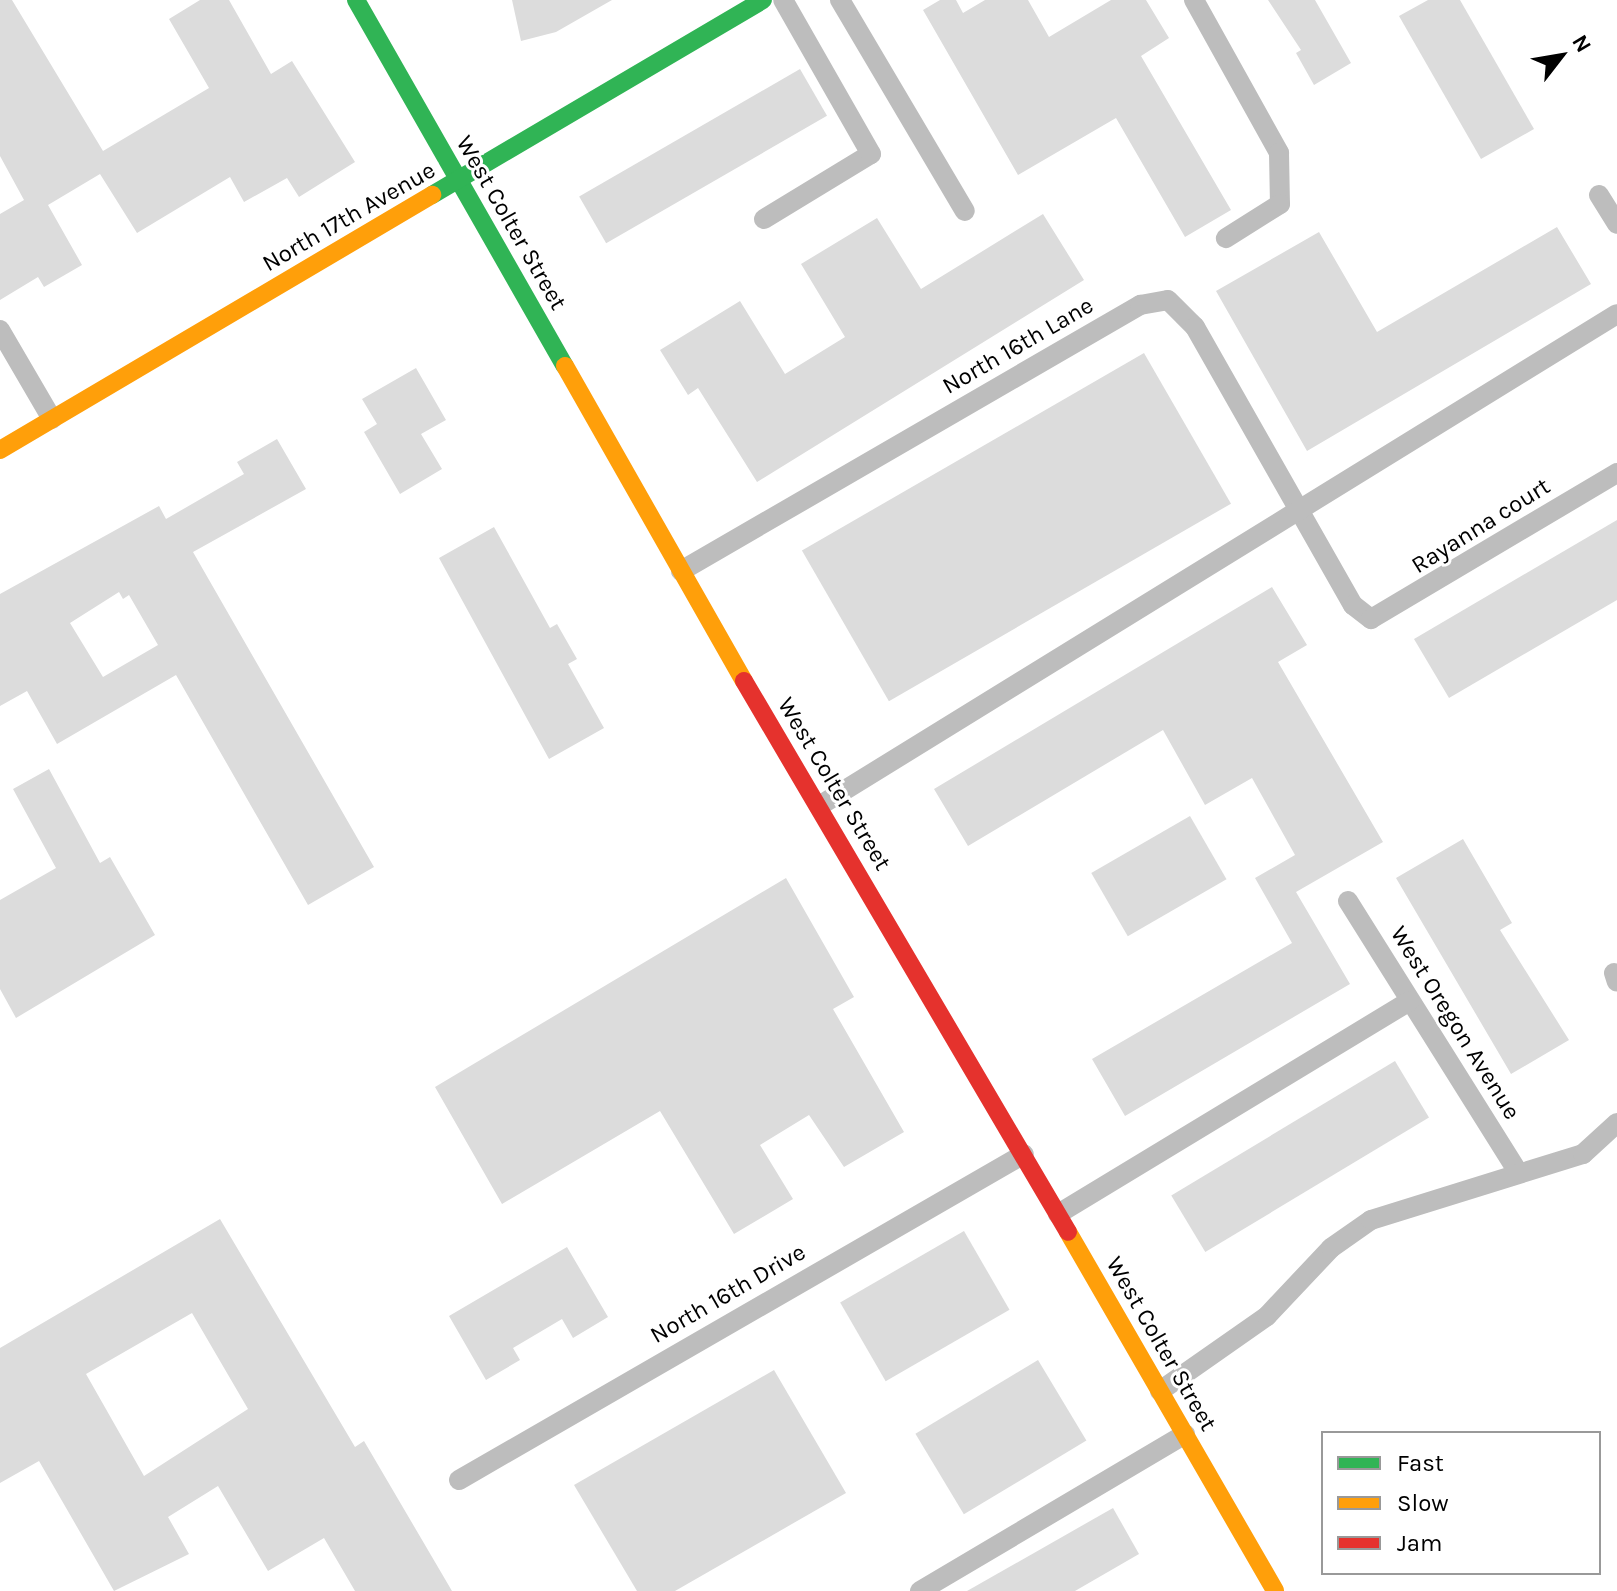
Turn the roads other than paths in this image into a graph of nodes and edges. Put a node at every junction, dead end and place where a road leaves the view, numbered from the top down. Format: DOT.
graph roads {
  1 [pos="356,0"];
  2 [pos="717,0"];
  3 [pos="763,0"];
  4 [pos="783,0"];
  5 [pos="840,0"];
  6 [pos="1194,0"];
  7 [pos="729,21"];
  8 [pos="459,181"];
  9 [pos="1599,195"];
  10 [pos="965,211"];
  11 [pos="764,219"];
  12 [pos="1617,224"];
  13 [pos="1226,238"];
  14 [pos="1617,314"];
  15 [pos="0,330"];
  16 [pos="52,419"];
  17 [pos="0,450"];
  18 [pos="1617,473"];
  19 [pos="1299,510"];
  20 [pos="681,571"];
  21 [pos="1371,619"];
  22 [pos="819,806"];
  23 [pos="1348,901"];
  24 [pos="1410,1001"];
  25 [pos="1617,1123"];
  26 [pos="1024,1154"];
  27 [pos="1518,1172"];
  28 [pos="1058,1214"];
  29 [pos="1160,1391"];
  30 [pos="1185,1434"];
  31 [pos="459,1480"];
  32 [pos="920,1591"];
  33 [pos="1275,1591"];
  1 -- 8 [label="street, West Colter Street"];
  2 -- 7 [label="lane"];
  3 -- 7 [label="street, North 17th Avenue"];
  4 -- 11 [label="lane"];
  5 -- 10 [label="lane"];
  6 -- 13 [label="lane"];
  7 -- 8 [label="street, North 17th Avenue"];
  8 -- 16 [label="street, North 17th Avenue"];
  8 -- 20 [label="street, West Colter Street"];
  9 -- 12 [label="lane"];
  14 -- 19 [label="lane"];
  15 -- 16 [label="lane"];
  16 -- 17 [label="street, North 17th Avenue"];
  18 -- 21 [label="lane, Rayanna court"];
  19 -- 20 [label="lane, North 16th Lane"];
  19 -- 21 [label="lane, North 16th Lane"];
  19 -- 22 [label="lane"];
  20 -- 22 [label="street, West Colter Street"];
  22 -- 26 [label="street, West Colter Street"];
  23 -- 24 [label="lane, West Oregon Avenue"];
  24 -- 27 [label="lane, West Oregon Avenue"];
  24 -- 28 [label="lane"];
  25 -- 27 [label="lane"];
  26 -- 28 [label="street, West Colter Street"];
  26 -- 31 [label="lane, North 16th Drive"];
  27 -- 29 [label="lane"];
  28 -- 29 [label="street, West Colter Street"];
  29 -- 30 [label="street, West Colter Street"];
  30 -- 32 [label="lane"];
  30 -- 33 [label="street, West Colter Street"];
}
